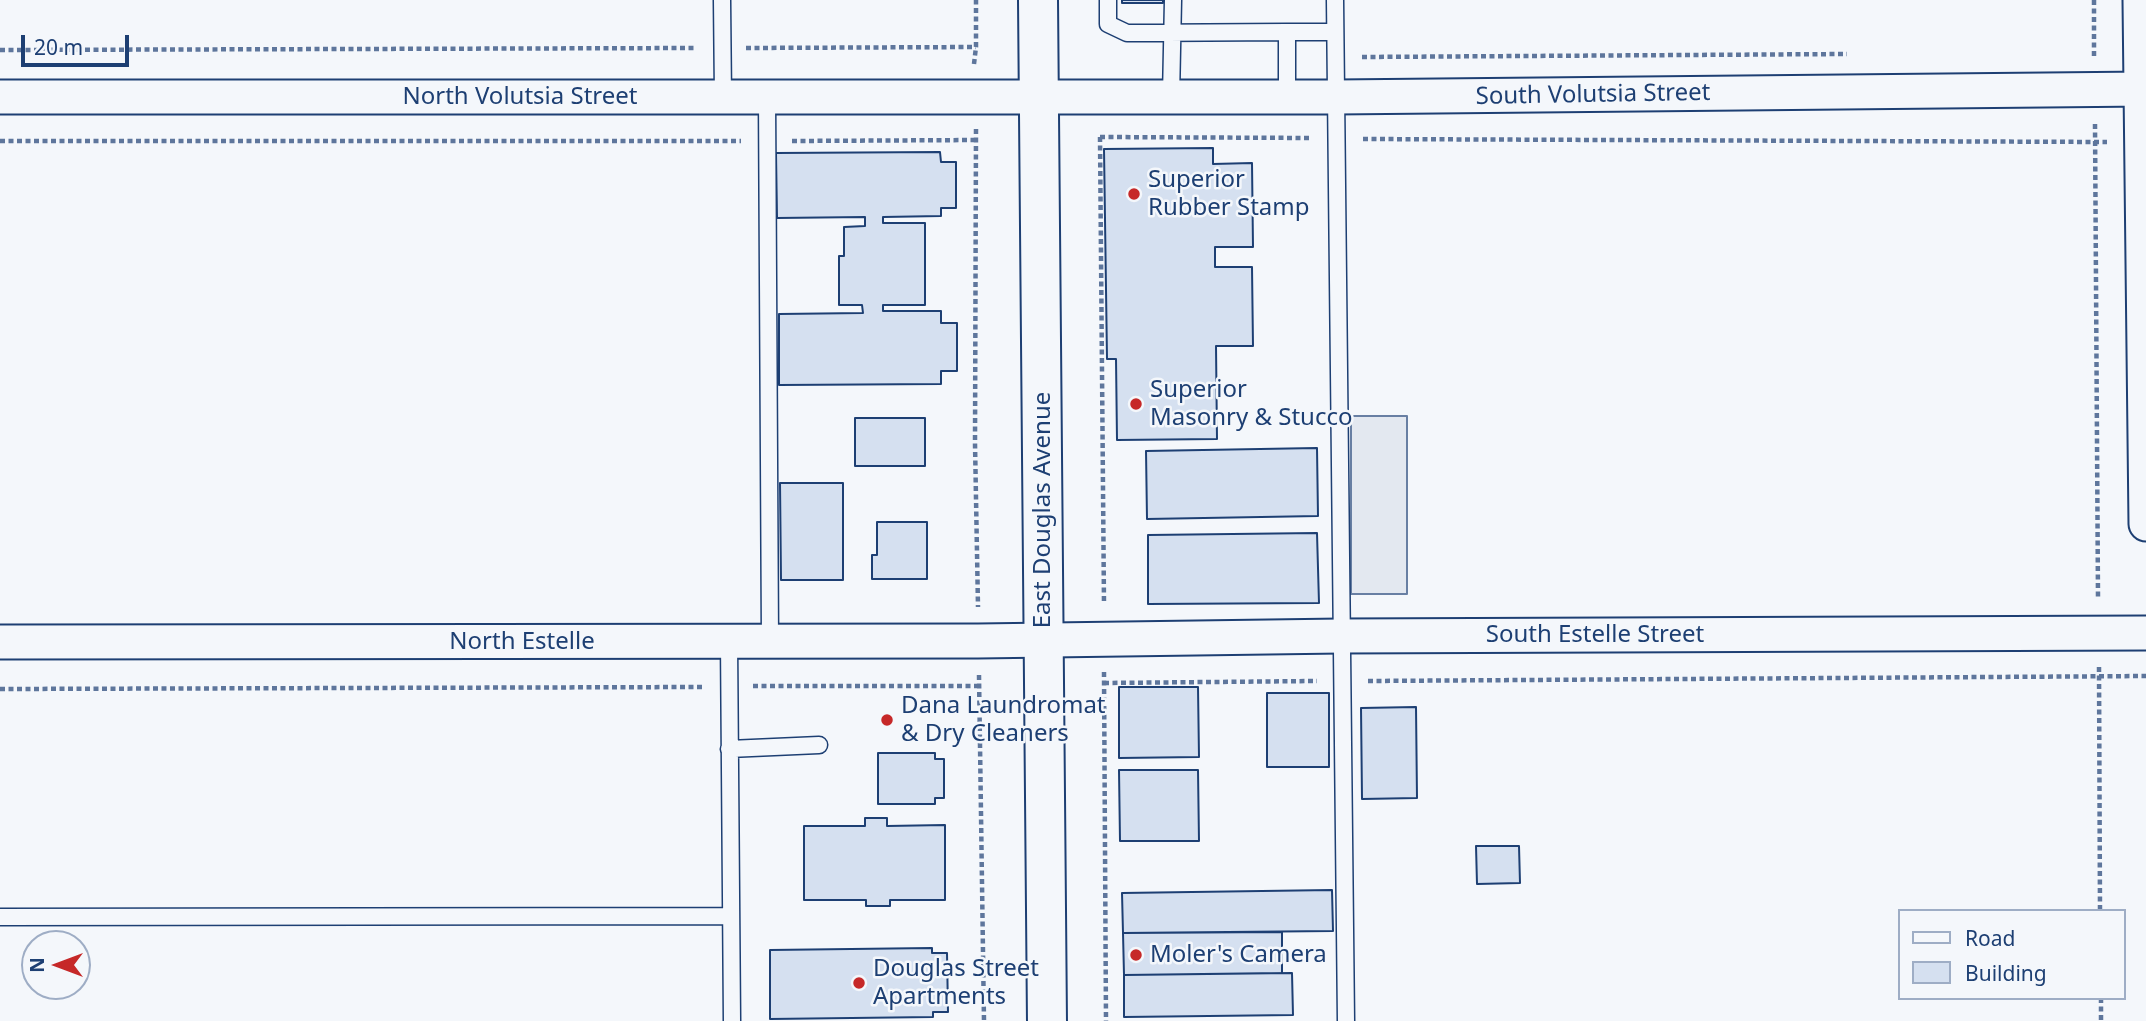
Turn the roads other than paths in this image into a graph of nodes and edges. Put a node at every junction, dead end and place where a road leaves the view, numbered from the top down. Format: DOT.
graph roads {
  1 [pos="722,0"];
  2 [pos="1038,0"];
  3 [pos="1108,0"];
  4 [pos="1173,0"];
  5 [pos="1335,0"];
  6 [pos="2140,0"];
  7 [pos="1287,32"];
  8 [pos="1335,32"];
  9 [pos="1171,33"];
  10 [pos="2144,89"];
  11 [pos="0,97"];
  12 [pos="723,97"];
  13 [pos="767,97"];
  14 [pos="1039,97"];
  15 [pos="1171,97"];
  16 [pos="1287,97"];
  17 [pos="1336,97"];
  18 [pos="2146,524"];
  19 [pos="2146,633"];
  20 [pos="1342,636"];
  21 [pos="729,641"];
  22 [pos="770,641"];
  23 [pos="1044,641"];
  24 [pos="0,642"];
  25 [pos="819,745"];
  26 [pos="729,749"];
  27 [pos="730,916"];
  28 [pos="0,917"];
  29 [pos="732,1021"];
  30 [pos="1047,1021"];
  31 [pos="1346,1021"];
  1 -- 12 [label="lane"];
  2 -- 14 [label="main road, East Douglas Avenue"];
  3 -- 9 [label="lane"];
  4 -- 9 [label="lane"];
  5 -- 8 [label="lane"];
  6 -- 10 [label="street"];
  7 -- 8 [label="lane"];
  7 -- 9 [label="lane"];
  7 -- 16 [label="lane"];
  8 -- 17 [label="lane"];
  9 -- 15 [label="lane"];
  10 -- 17 [label="street, South Volutsia Street"];
  10 -- 18 [label="street"];
  11 -- 12 [label="street, North Volutsia Street"];
  12 -- 13 [label="street, North Volutsia Street"];
  13 -- 14 [label="street, North Volutsia Street"];
  13 -- 22 [label="lane"];
  14 -- 15 [label="street, South Volutsia Street"];
  14 -- 23 [label="main road, East Douglas Avenue"];
  15 -- 16 [label="street, South Volutsia Street"];
  16 -- 17 [label="street, South Volutsia Street"];
  17 -- 20 [label="lane"];
  19 -- 20 [label="street, South Estelle Street"];
  20 -- 23 [label="street, South Estelle Street"];
  20 -- 31 [label="lane"];
  21 -- 22 [label="street, North Estelle"];
  21 -- 24 [label="street, North Estelle"];
  21 -- 26 [label="lane"];
  22 -- 23 [label="street, North Estelle"];
  23 -- 30 [label="main road, East Douglas Avenue"];
  25 -- 26 [label="lane"];
  26 -- 27 [label="lane"];
  27 -- 28 [label="lane"];
  27 -- 29 [label="lane"];
}
